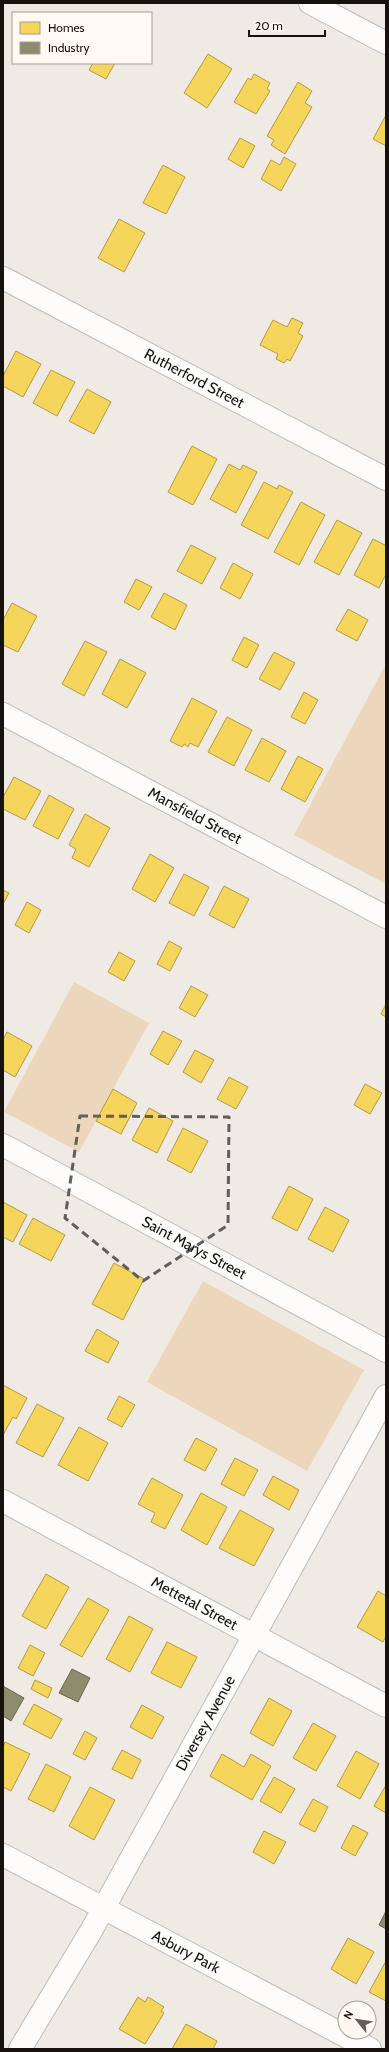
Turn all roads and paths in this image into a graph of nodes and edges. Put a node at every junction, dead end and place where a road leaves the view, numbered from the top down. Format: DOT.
graph roads {
  1 [pos="310,3"];
  2 [pos="386,43"];
  3 [pos="3,278"];
  4 [pos="386,479"];
  5 [pos="3,714"];
  6 [pos="386,918"];
  7 [pos="3,1145"];
  8 [pos="386,1351"];
  9 [pos="386,1396"];
  10 [pos="3,1501"];
  11 [pos="253,1635"];
  12 [pos="386,1706"];
  13 [pos="3,1855"];
  14 [pos="104,1909"];
  15 [pos="20,2049"];
  16 [pos="370,2049"];
  1 -- 2 [label="street"];
  3 -- 4 [label="street, Rutherford Street"];
  5 -- 6 [label="street, Mansfield Street"];
  7 -- 8 [label="street, Saint Marys Street"];
  9 -- 11 [label="street, Diversey Avenue"];
  10 -- 11 [label="street, Mettetal Street"];
  11 -- 12 [label="street, Mettetal Street"];
  11 -- 14 [label="street, Diversey Avenue"];
  13 -- 14 [label="street, Asbury Park"];
  14 -- 15 [label="street, Diversey Avenue"];
  14 -- 16 [label="street, Asbury Park"];
}
